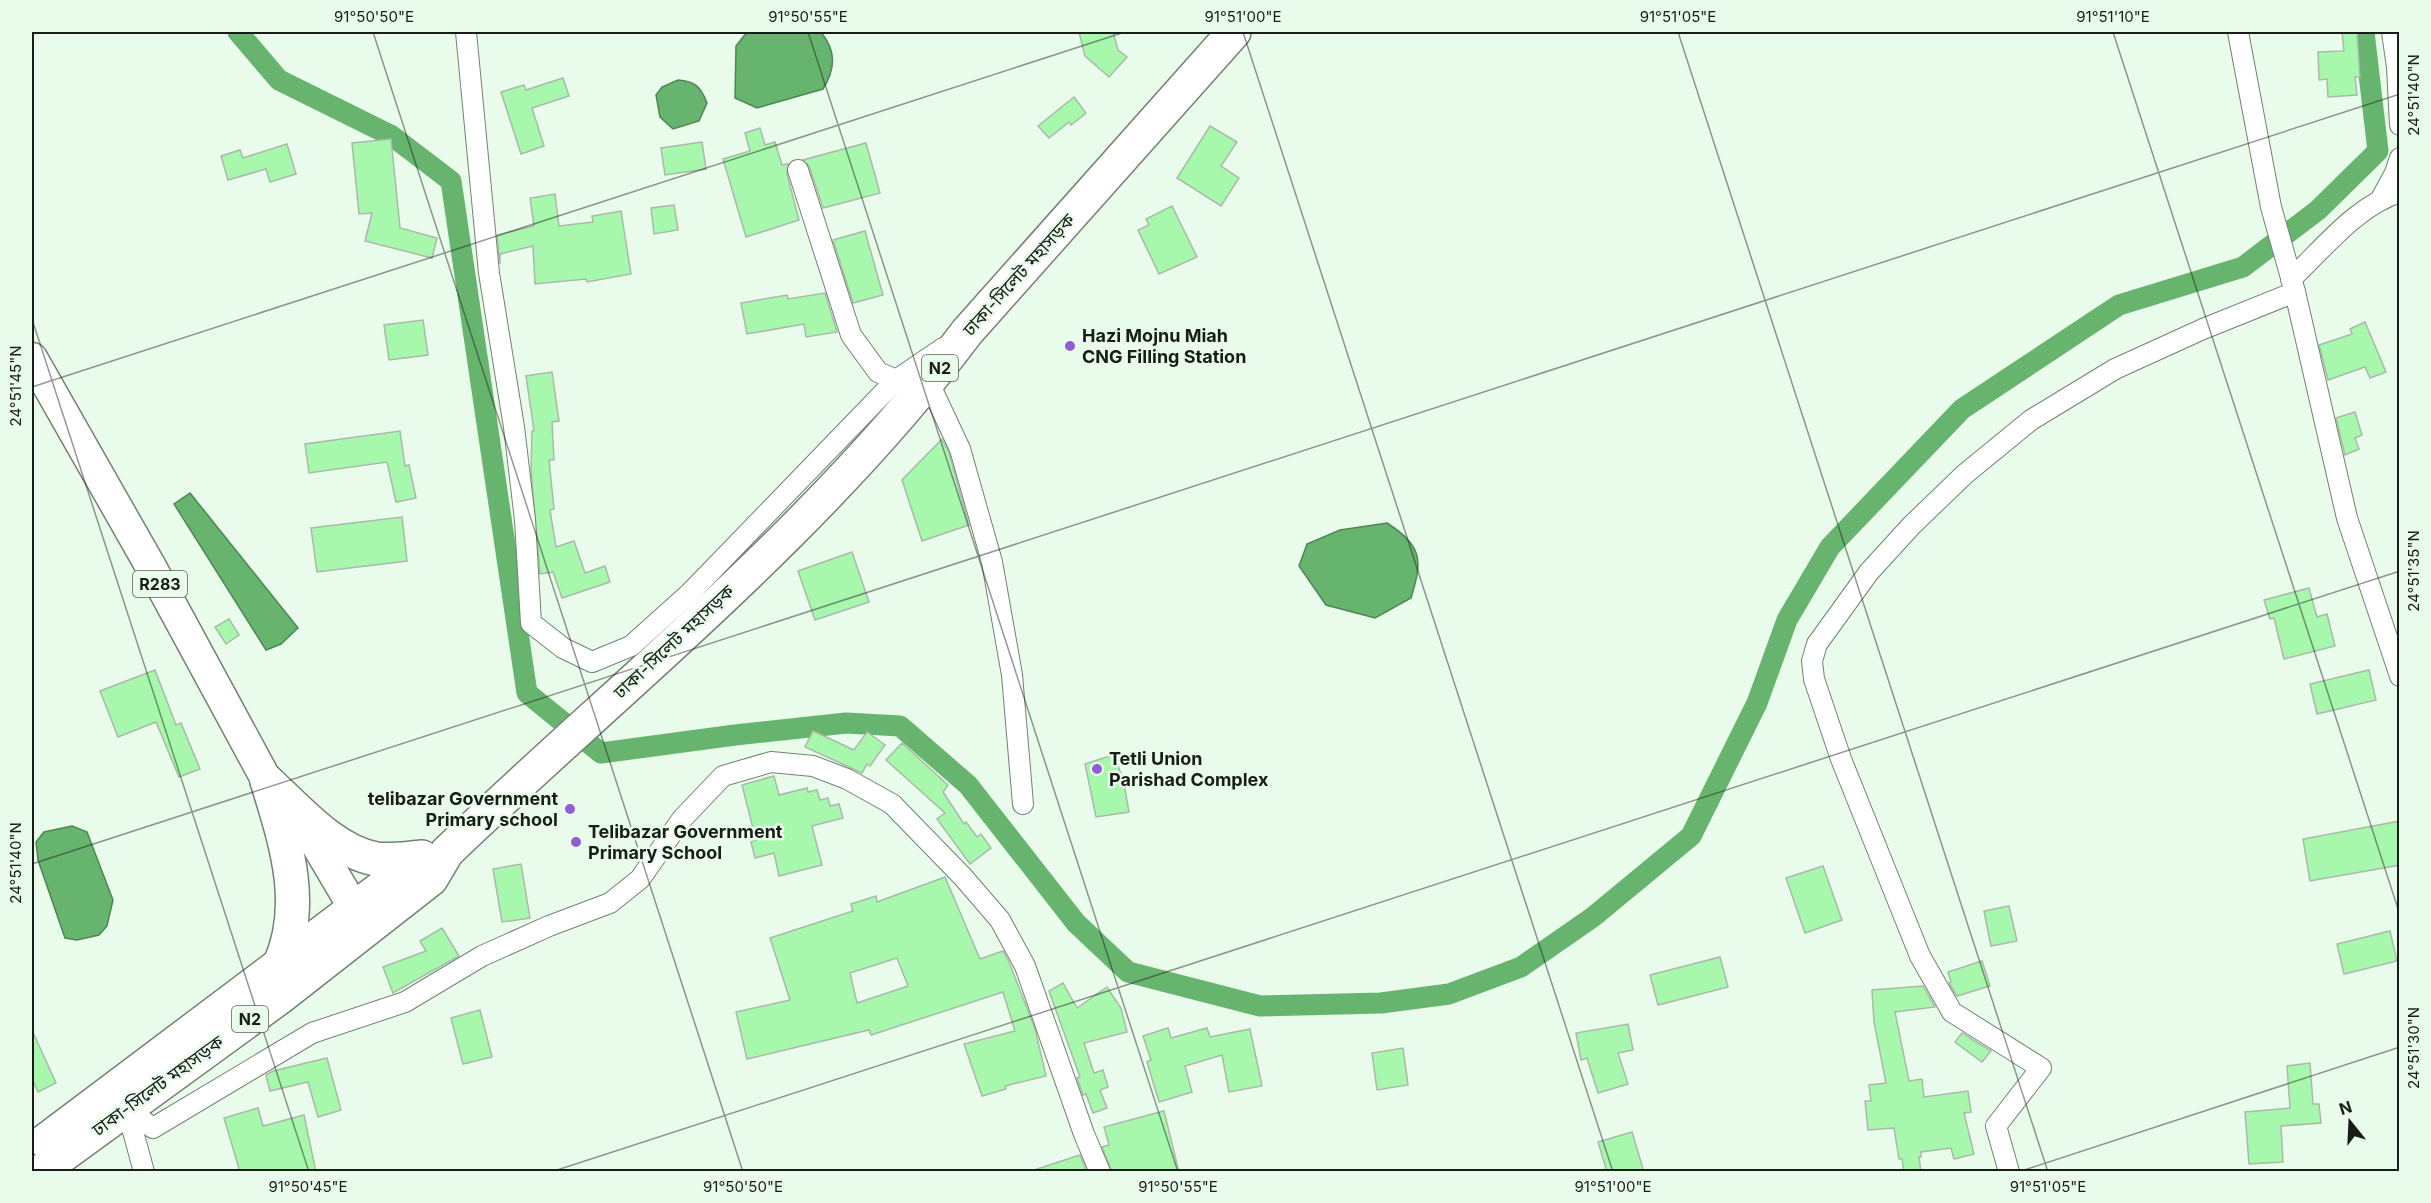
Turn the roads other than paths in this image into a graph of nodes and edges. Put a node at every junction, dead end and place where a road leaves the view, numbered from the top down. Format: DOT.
graph roads {
  1 [pos="466,32"];
  2 [pos="1234,32"];
  3 [pos="2238,32"];
  4 [pos="2392,32"];
  5 [pos="2400,125"];
  6 [pos="2400,159"];
  7 [pos="798,170"];
  8 [pos="2391,194"];
  9 [pos="2291,278"];
  10 [pos="967,332"];
  11 [pos="32,357"];
  12 [pos="896,380"];
  13 [pos="929,383"];
  14 [pos="2400,676"];
  15 [pos="267,782"];
  16 [pos="1023,804"];
  17 [pos="434,854"];
  18 [pos="365,917"];
  19 [pos="279,966"];
  20 [pos="127,1109"];
  21 [pos="32,1151"];
  22 [pos="40,1172"];
  23 [pos="144,1172"];
  24 [pos="1101,1172"];
  25 [pos="2009,1172"];
  1 -- 12 [label="street"];
  2 -- 10 [label="highway, ঢাকা-সিলেট মহাসড়ক / N2"];
  3 -- 9 [label="street"];
  4 -- 5 [label="street"];
  6 -- 8 [label="street"];
  7 -- 12 [label="street"];
  8 -- 9 [label="street"];
  9 -- 14 [label="street"];
  9 -- 25 [label="street"];
  10 -- 12 [label="street"];
  10 -- 13 [label="highway, ঢাকা-সিলেট মহাসড়ক / N2"];
  11 -- 15 [label="main road, R283"];
  13 -- 16 [label="street"];
  13 -- 17 [label="highway, ঢাকা-সিলেট মহাসড়ক / N2"];
  15 -- 17 [label="highway, R283"];
  15 -- 18 [label="main road, R283"];
  15 -- 19 [label="highway, R283"];
  17 -- 18 [label="highway, ঢাকা-সিলেট মহাসড়ক"];
  18 -- 19 [label="highway"];
  18 -- 20 [label="highway, ঢাকা-সিলেট মহাসড়ক / N2"];
  19 -- 21 [label="highway"];
  20 -- 22 [label="highway, ঢাকা-সিলেট মহাসড়ক / N2"];
  20 -- 23 [label="street"];
  20 -- 24 [label="street"];
}
